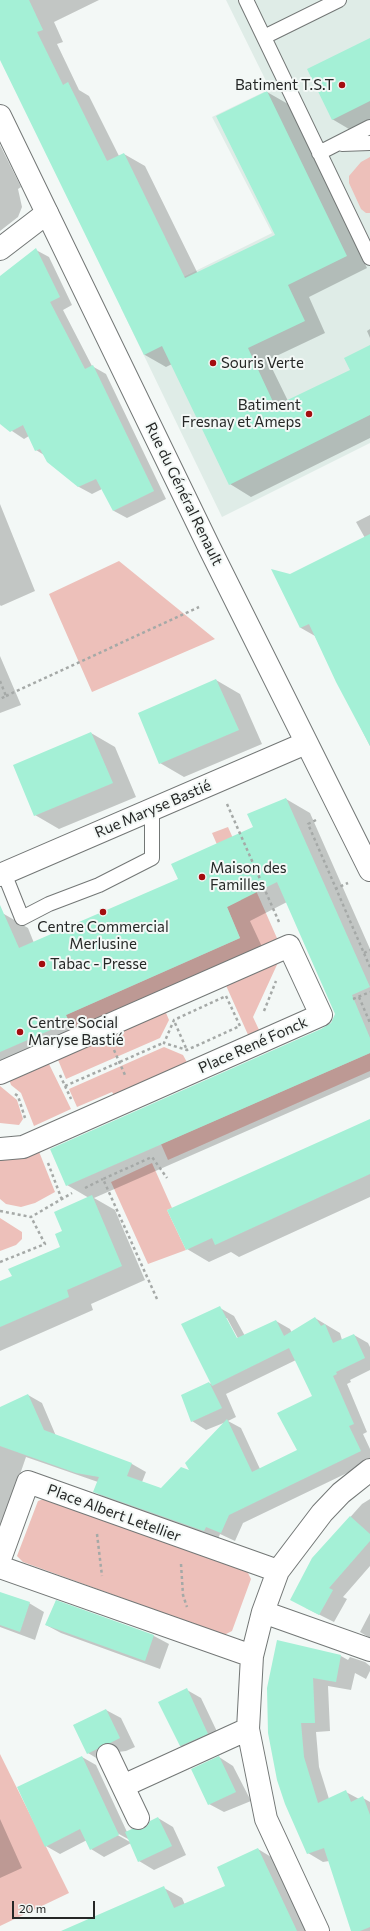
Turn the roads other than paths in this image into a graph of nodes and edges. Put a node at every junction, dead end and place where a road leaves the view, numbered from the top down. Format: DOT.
graph roads {
  1 [pos="246,0"];
  2 [pos="339,0"];
  3 [pos="264,37"];
  4 [pos="0,116"];
  5 [pos="370,127"];
  6 [pos="370,143"];
  7 [pos="336,145"];
  8 [pos="320,153"];
  9 [pos="47,213"];
  10 [pos="367,240"];
  11 [pos="0,249"];
  12 [pos="370,258"];
  13 [pos="306,743"];
  14 [pos="152,809"];
  15 [pos="370,870"];
  16 [pos="2,874"];
  17 [pos="0,1073"];
  18 [pos="0,1149"];
  19 [pos="370,1470"];
  20 [pos="0,1559"];
  21 [pos="0,1567"];
  22 [pos="278,1572"];
  23 [pos="262,1612"];
  24 [pos="370,1650"];
  25 [pos="252,1656"];
  26 [pos="248,1729"];
  27 [pos="108,1755"];
  28 [pos="123,1786"];
  29 [pos="138,1818"];
  30 [pos="318,1931"];
  1 -- 3 [label="lane"];
  2 -- 3 [label="lane"];
  3 -- 8 [label="lane"];
  4 -- 9 [label="street, Rue du Général Renault"];
  5 -- 7 [label="lane"];
  6 -- 7 [label="lane"];
  7 -- 8 [label="lane"];
  8 -- 10 [label="lane"];
  9 -- 11 [label="street"];
  9 -- 13 [label="street, Rue du Général Renault"];
  10 -- 12 [label="lane"];
  13 -- 14 [label="street, Rue Maryse Bastié"];
  13 -- 15 [label="street, Rue du Général Renault"];
  14 -- 16 [label="street, Rue Maryse Bastié"];
  14 -- 16 [label="lane"];
  17 -- 18 [label="street, Place René Fonck"];
  19 -- 22 [label="street"];
  20 -- 22 [label="street, Place Albert Letellier"];
  21 -- 25 [label="street"];
  22 -- 23 [label="street"];
  23 -- 24 [label="street"];
  23 -- 25 [label="street"];
  25 -- 26 [label="street"];
  26 -- 28 [label="street"];
  26 -- 30 [label="street"];
  27 -- 28 [label="street"];
  28 -- 29 [label="street"];
}
